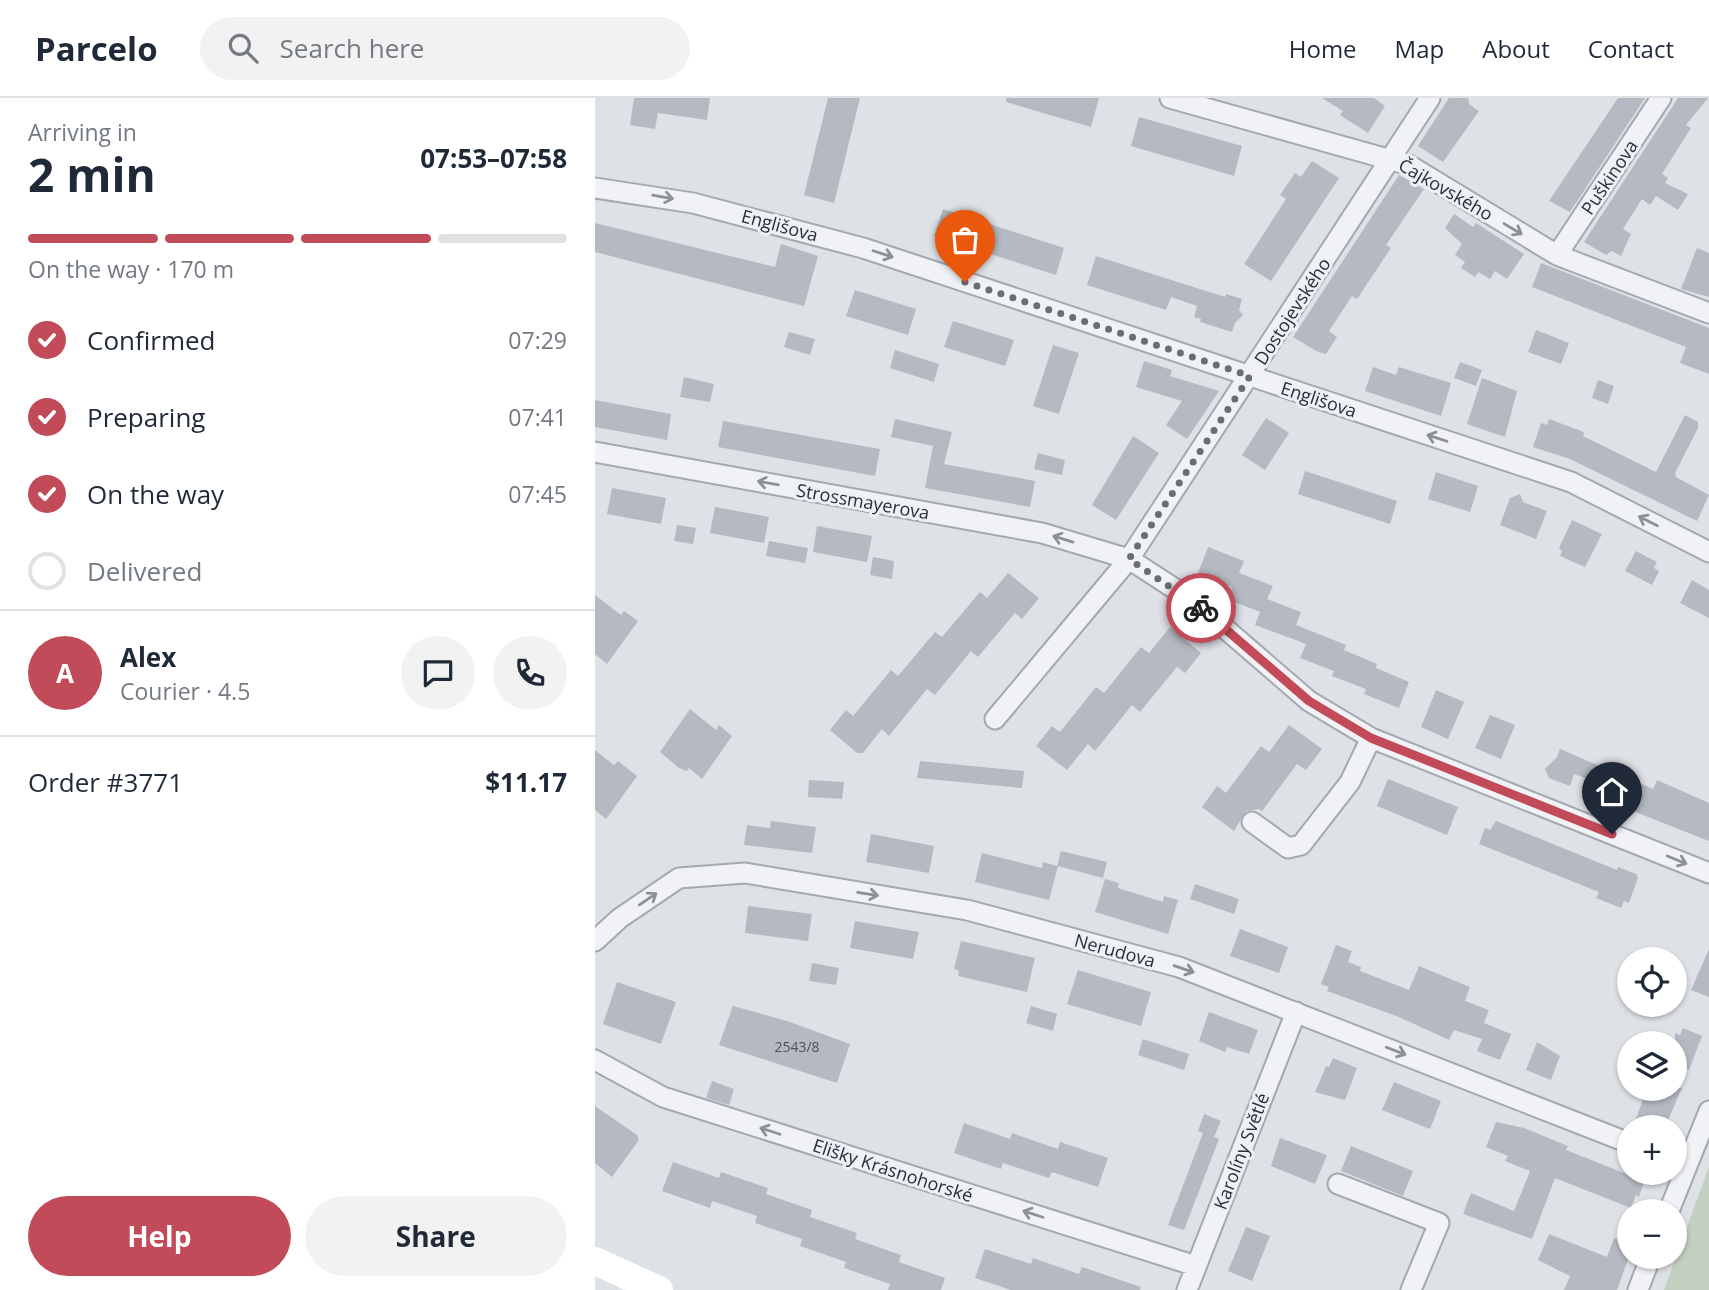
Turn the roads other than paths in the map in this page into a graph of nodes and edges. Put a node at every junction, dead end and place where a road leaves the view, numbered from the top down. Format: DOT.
graph roads {
  1 [pos="1170,98"];
  2 [pos="1430,98"];
  3 [pos="1661,98"];
  4 [pos="1391,158"];
  5 [pos="595,188"];
  6 [pos="1557,255"];
  7 [pos="1709,313"];
  8 [pos="1250,376"];
  9 [pos="595,452"];
  10 [pos="1709,552"];
  11 [pos="1129,559"];
  12 [pos="995,719"];
  13 [pos="1371,738"];
  14 [pos="1252,822"];
  15 [pos="1709,873"];
  16 [pos="595,941"];
  17 [pos="1296,1012"];
  18 [pos="595,1060"];
  19 [pos="1709,1111"];
  20 [pos="1617,1138"];
  21 [pos="1687,1153"];
  22 [pos="1338,1184"];
  23 [pos="595,1261"];
  24 [pos="1196,1266"];
  25 [pos="1646,1269"];
  26 [pos="659,1290"];
  27 [pos="1187,1290"];
  28 [pos="1411,1290"];
  29 [pos="1638,1290"];
  1 -- 4 [label="street, Čajkovského"];
  2 -- 4 [label="street, Dostojevského"];
  3 -- 6 [label="street, Puškinova"];
  4 -- 6 [label="street, Čajkovského, one-way"];
  4 -- 8 [label="street, Dostojevského"];
  5 -- 8 [label="street, Englišova, one-way"];
  6 -- 7 [label="street, Čajkovského"];
  10 -- 8 [label="street, Englišova, one-way"];
  8 -- 11 [label="street, Dostojevského"];
  11 -- 9 [label="street, Strossmayerova, one-way"];
  11 -- 12 [label="street, Dostojevského"];
  11 -- 13 [label="street, Strossmayerova"];
  13 -- 14 [label="street"];
  13 -- 15 [label="street, Strossmayerova, one-way"];
  16 -- 17 [label="street, Nerudova, one-way"];
  17 -- 20 [label="street, Nerudova, one-way"];
  17 -- 24 [label="street, Karolíny Světlé"];
  24 -- 18 [label="street, Elišky Krásnohorské, one-way"];
  19 -- 21 [label="street"];
  22 -- 28 [label="street"];
  23 -- 26 [label="street"];
  24 -- 27 [label="street, Karolíny Světlé"];
  25 -- 29 [label="street"];
}
